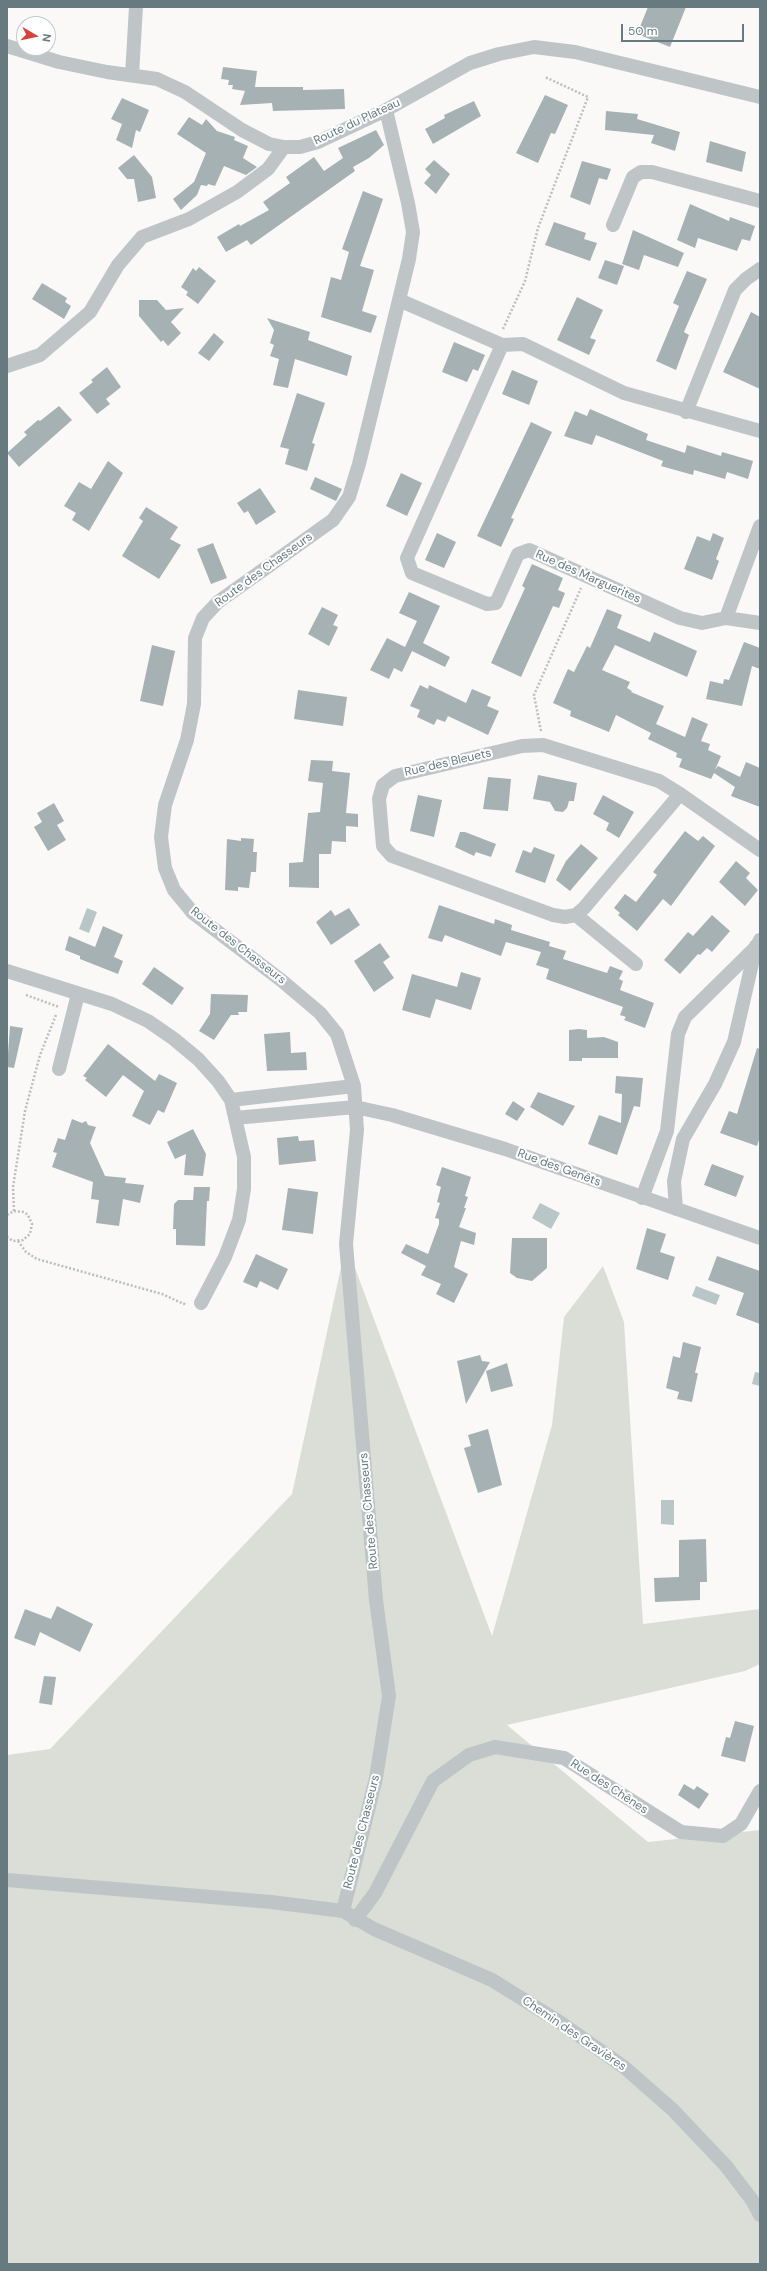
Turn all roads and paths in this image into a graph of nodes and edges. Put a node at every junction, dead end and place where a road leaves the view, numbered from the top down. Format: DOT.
graph roads {
  1 [pos="136,7"];
  2 [pos="7,46"];
  3 [pos="132,75"];
  4 [pos="545,77"];
  5 [pos="760,96"];
  6 [pos="386,110"];
  7 [pos="284,148"];
  8 [pos="760,201"];
  9 [pos="613,225"];
  10 [pos="760,269"];
  11 [pos="399,300"];
  12 [pos="502,345"];
  13 [pos="7,366"];
  14 [pos="686,412"];
  15 [pos="760,431"];
  16 [pos="760,526"];
  17 [pos="586,577"];
  18 [pos="726,618"];
  19 [pos="760,622"];
  20 [pos="543,745"];
  21 [pos="680,794"];
  22 [pos="760,850"];
  23 [pos="576,915"];
  24 [pos="758,943"];
  25 [pos="636,964"];
  26 [pos="7,971"];
  27 [pos="20,992"];
  28 [pos="78,994"];
  29 [pos="59,1069"];
  30 [pos="354,1086"];
  31 [pos="231,1100"];
  32 [pos="355,1107"];
  33 [pos="235,1118"];
  34 [pos="666,1131"];
  35 [pos="683,1139"];
  36 [pos="642,1198"];
  37 [pos="676,1209"];
  38 [pos="14,1211"];
  39 [pos="7,1215"];
  40 [pos="7,1238"];
  41 [pos="760,1238"];
  42 [pos="18,1242"];
  43 [pos="187,1298"];
  44 [pos="201,1304"];
  45 [pos="760,1791"];
  46 [pos="7,1880"];
  47 [pos="342,1911"];
  48 [pos="355,1920"];
  49 [pos="760,2215"];
  1 -- 3 [label="street"];
  2 -- 3 [label="street, Route du Plateau"];
  3 -- 7 [label="street, Route du Plateau"];
  4 -- 12 [label="path"];
  5 -- 6 [label="street, Route du Plateau"];
  6 -- 7 [label="street, Route du Plateau"];
  6 -- 11 [label="street, Route des Chasseurs"];
  7 -- 13 [label="street"];
  8 -- 9 [label="street"];
  10 -- 14 [label="street"];
  11 -- 12 [label="street"];
  11 -- 30 [label="street, Route des Chasseurs"];
  12 -- 14 [label="street"];
  12 -- 17 [label="street, Rue des Marguerites"];
  14 -- 15 [label="street"];
  16 -- 18 [label="street"];
  17 -- 18 [label="street, Rue des Marguerites"];
  17 -- 20 [label="path"];
  18 -- 19 [label="street, Rue des Marguerites"];
  20 -- 21 [label="street, Rue des Bleuets"];
  20 -- 23 [label="street, Rue des Bleuets"];
  21 -- 22 [label="street, Rue des Bleuets"];
  21 -- 23 [label="street"];
  23 -- 25 [label="street"];
  24 -- 34 [label="street"];
  24 -- 35 [label="street"];
  26 -- 28 [label="street"];
  27 -- 38 [label="path"];
  28 -- 29 [label="street"];
  28 -- 31 [label="street"];
  30 -- 31 [label="street"];
  30 -- 32 [label="street, Route des Chasseurs"];
  31 -- 33 [label="street"];
  32 -- 33 [label="street"];
  32 -- 36 [label="street, Rue des Genêts"];
  32 -- 47 [label="street, Route des Chasseurs"];
  33 -- 44 [label="street"];
  34 -- 35 [label="street"];
  34 -- 36 [label="street"];
  35 -- 37 [label="street"];
  36 -- 37 [label="street, Rue des Genêts"];
  37 -- 41 [label="street, Rue des Genêts"];
  38 -- 39 [label="path"];
  38 -- 42 [label="path"];
  40 -- 42 [label="path"];
  42 -- 43 [label="path"];
  45 -- 48 [label="street, Rue des Chênes"];
  46 -- 47 [label="street"];
  47 -- 48 [label="street, Chemin des Gravières"];
  48 -- 49 [label="street, Chemin des Gravières"];
}
